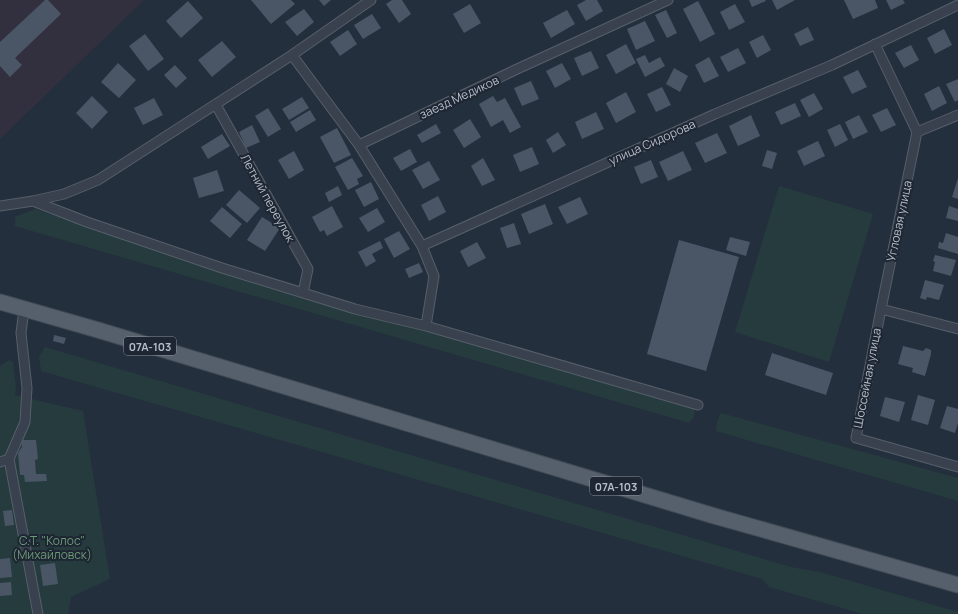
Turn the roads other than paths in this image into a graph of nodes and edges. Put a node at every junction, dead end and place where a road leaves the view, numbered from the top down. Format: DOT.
graph roads {
  1 [pos="371,0"];
  2 [pos="668,0"];
  3 [pos="958,5"];
  4 [pos="875,44"];
  5 [pos="292,55"];
  6 [pos="216,105"];
  7 [pos="958,115"];
  8 [pos="917,132"];
  9 [pos="359,145"];
  10 [pos="33,201"];
  11 [pos="0,206"];
  12 [pos="422,246"];
  13 [pos="304,293"];
  14 [pos="0,302"];
  15 [pos="24,309"];
  16 [pos="881,309"];
  17 [pos="426,326"];
  18 [pos="958,329"];
  19 [pos="698,405"];
  20 [pos="5,461"];
  21 [pos="958,467"];
  22 [pos="958,585"];
  23 [pos="38,614"];
  1 -- 5 [label="street"];
  2 -- 9 [label="street, заезд Медиков"];
  3 -- 4 [label="street, улица Сидорова"];
  4 -- 8 [label="street"];
  4 -- 12 [label="street, улица Сидорова"];
  5 -- 6 [label="street"];
  5 -- 9 [label="street"];
  6 -- 10 [label="street"];
  6 -- 13 [label="street, Летний переулок"];
  7 -- 8 [label="street"];
  8 -- 16 [label="street, Угловая улица"];
  9 -- 12 [label="street"];
  10 -- 11 [label="street"];
  10 -- 13 [label="street"];
  12 -- 17 [label="street"];
  13 -- 17 [label="street"];
  14 -- 15 [label="main road, 07А-103"];
  15 -- 20 [label="street"];
  15 -- 22 [label="main road, 07А-103"];
  16 -- 18 [label="street"];
  16 -- 21 [label="street, Шоссейная улица"];
  17 -- 19 [label="street"];
  20 -- 23 [label="street"];
}
